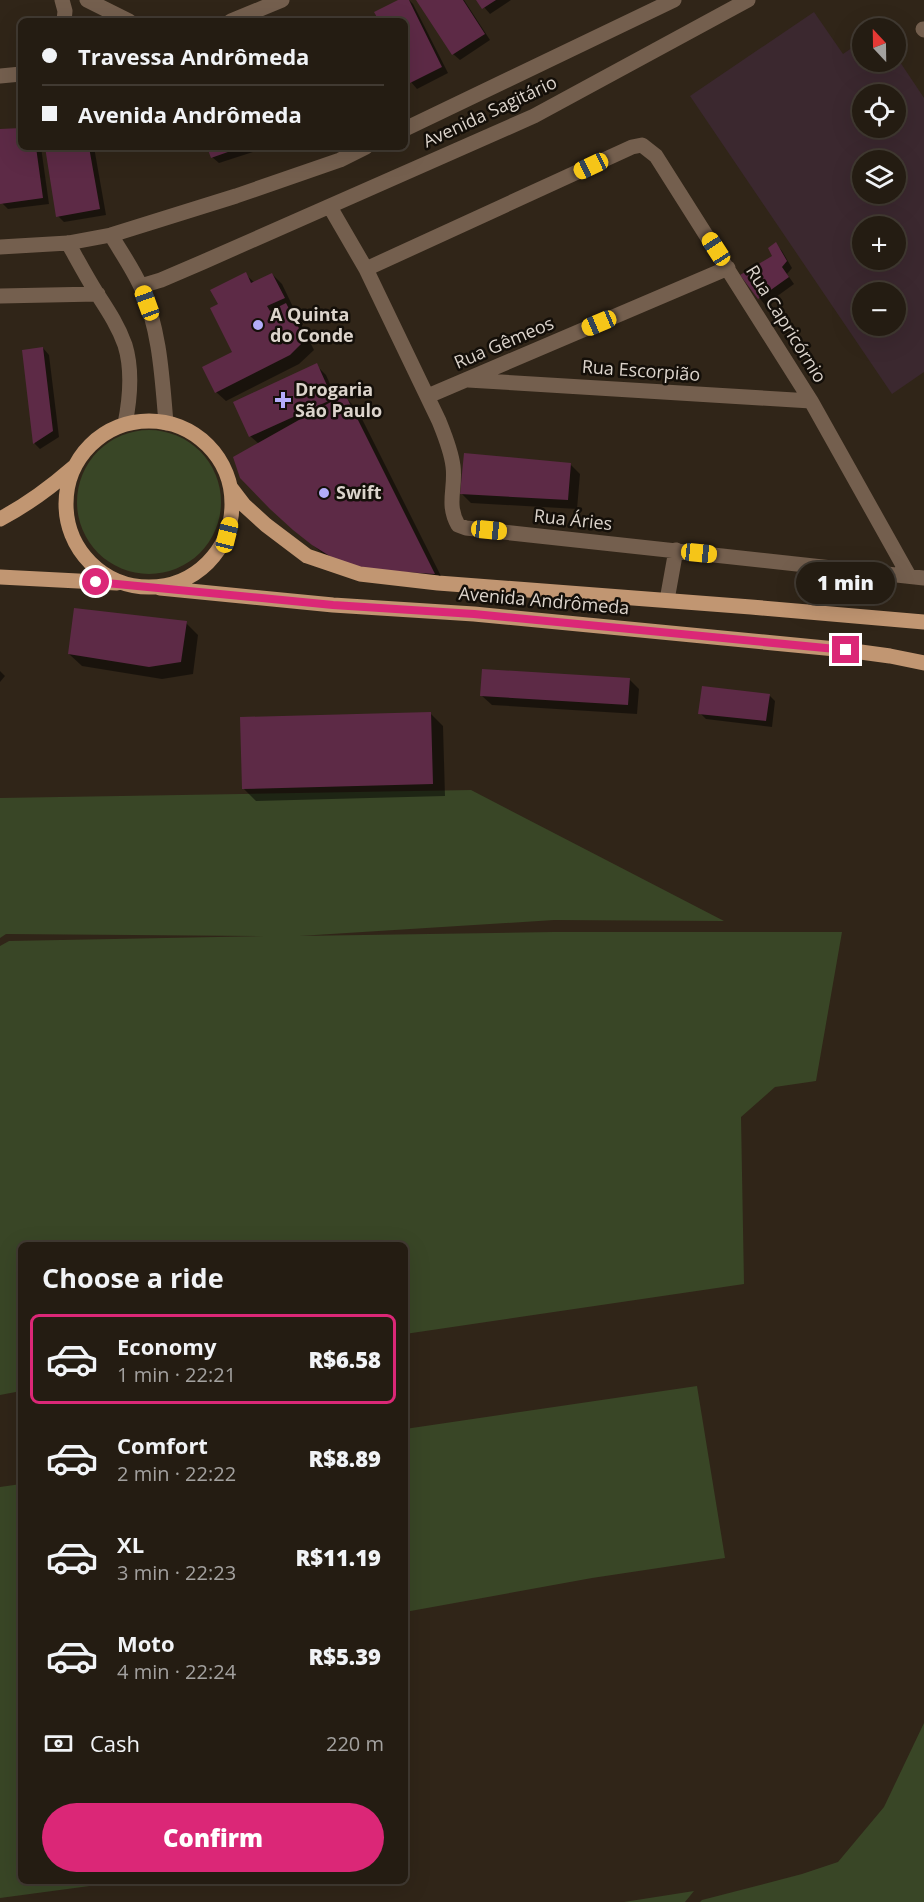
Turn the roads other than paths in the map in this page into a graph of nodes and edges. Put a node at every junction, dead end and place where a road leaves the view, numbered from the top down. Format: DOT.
graph roads {
  1 [pos="62,0"];
  2 [pos="87,0"];
  3 [pos="282,0"];
  4 [pos="674,0"];
  5 [pos="748,0"];
  6 [pos="64,18"];
  7 [pos="123,18"];
  8 [pos="238,18"];
  9 [pos="18,74"];
  10 [pos="0,76"];
  11 [pos="408,128"];
  12 [pos="360,150"];
  13 [pos="330,207"];
  14 [pos="111,235"];
  15 [pos="68,243"];
  16 [pos="0,247"];
  17 [pos="728,268"];
  18 [pos="366,269"];
  19 [pos="141,286"];
  20 [pos="98,294"];
  21 [pos="0,296"];
  22 [pos="468,380"];
  23 [pos="428,396"];
  24 [pos="812,401"];
  25 [pos="166,423"];
  26 [pos="125,424"];
  27 [pos="74,467"];
  28 [pos="231,488"];
  29 [pos="0,519"];
  30 [pos="675,550"];
  31 [pos="0,577"];
  32 [pos="917,577"];
  33 [pos="119,584"];
  34 [pos="160,588"];
  35 [pos="667,600"];
  36 [pos="924,622"];
  37 [pos="924,663"];
  1 -- 6 [label="street"];
  2 -- 7 [label="street"];
  3 -- 8 [label="street"];
  4 -- 11 [label="street, Avenida Sagitário"];
  5 -- 13 [label="street, Avenida Sagitário"];
  9 -- 10 [label="street"];
  12 -- 14 [label="street"];
  13 -- 18 [label="street, Rua Áries"];
  13 -- 19 [label="street, Avenida Sagitário"];
  14 -- 15 [label="street"];
  14 -- 19 [label="street"];
  15 -- 16 [label="street"];
  15 -- 20 [label="street"];
  17 -- 18 [label="street, Rua Capricórnio"];
  17 -- 22 [label="street, Rua Gêmeos"];
  17 -- 24 [label="street, Rua Capricórnio"];
  18 -- 23 [label="street, Rua Áries"];
  19 -- 25 [label="street"];
  20 -- 21 [label="street"];
  20 -- 26 [label="street"];
  22 -- 23 [label="street, Rua Gêmeos"];
  22 -- 24 [label="street, Rua Escorpião"];
  23 -- 30 [label="street, Rua Áries"];
  24 -- 32 [label="street, Rua Capricórnio"];
  25 -- 26 [label="main road"];
  25 -- 28 [label="main road"];
  26 -- 27 [label="main road"];
  27 -- 29 [label="main road"];
  27 -- 33 [label="main road"];
  28 -- 34 [label="main road"];
  28 -- 35 [label="main road, Avenida Andrômeda"];
  30 -- 32 [label="street, Rua Áries"];
  30 -- 35 [label="street"];
  31 -- 33 [label="main road"];
  33 -- 34 [label="main road"];
  34 -- 37 [label="main road, Avenida Andrômeda"];
  35 -- 36 [label="main road, Avenida Andrômeda"];
}
